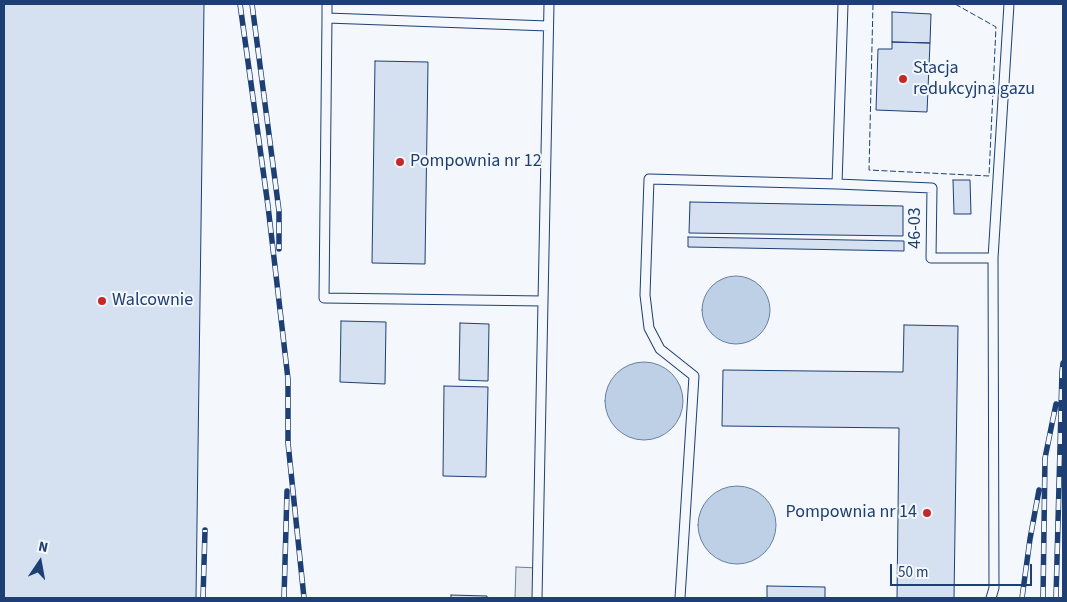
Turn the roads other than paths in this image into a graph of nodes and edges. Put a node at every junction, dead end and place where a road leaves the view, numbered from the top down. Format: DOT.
graph roads {
  1 [pos="327,4"];
  2 [pos="549,4"];
  3 [pos="843,4"];
  4 [pos="1009,4"];
  5 [pos="327,18"];
  6 [pos="548,26"];
  7 [pos="837,184"];
  8 [pos="993,258"];
  9 [pos="543,301"];
  10 [pos="537,598"];
  11 [pos="680,598"];
  12 [pos="991,598"];
  1 -- 5 [label="lane"];
  2 -- 6 [label="lane"];
  3 -- 7 [label="lane"];
  4 -- 8 [label="lane"];
  5 -- 6 [label="lane"];
  5 -- 9 [label="lane"];
  6 -- 9 [label="lane"];
  7 -- 8 [label="lane, 46-03"];
  7 -- 11 [label="lane"];
  8 -- 12 [label="lane"];
  9 -- 10 [label="lane"];
}
